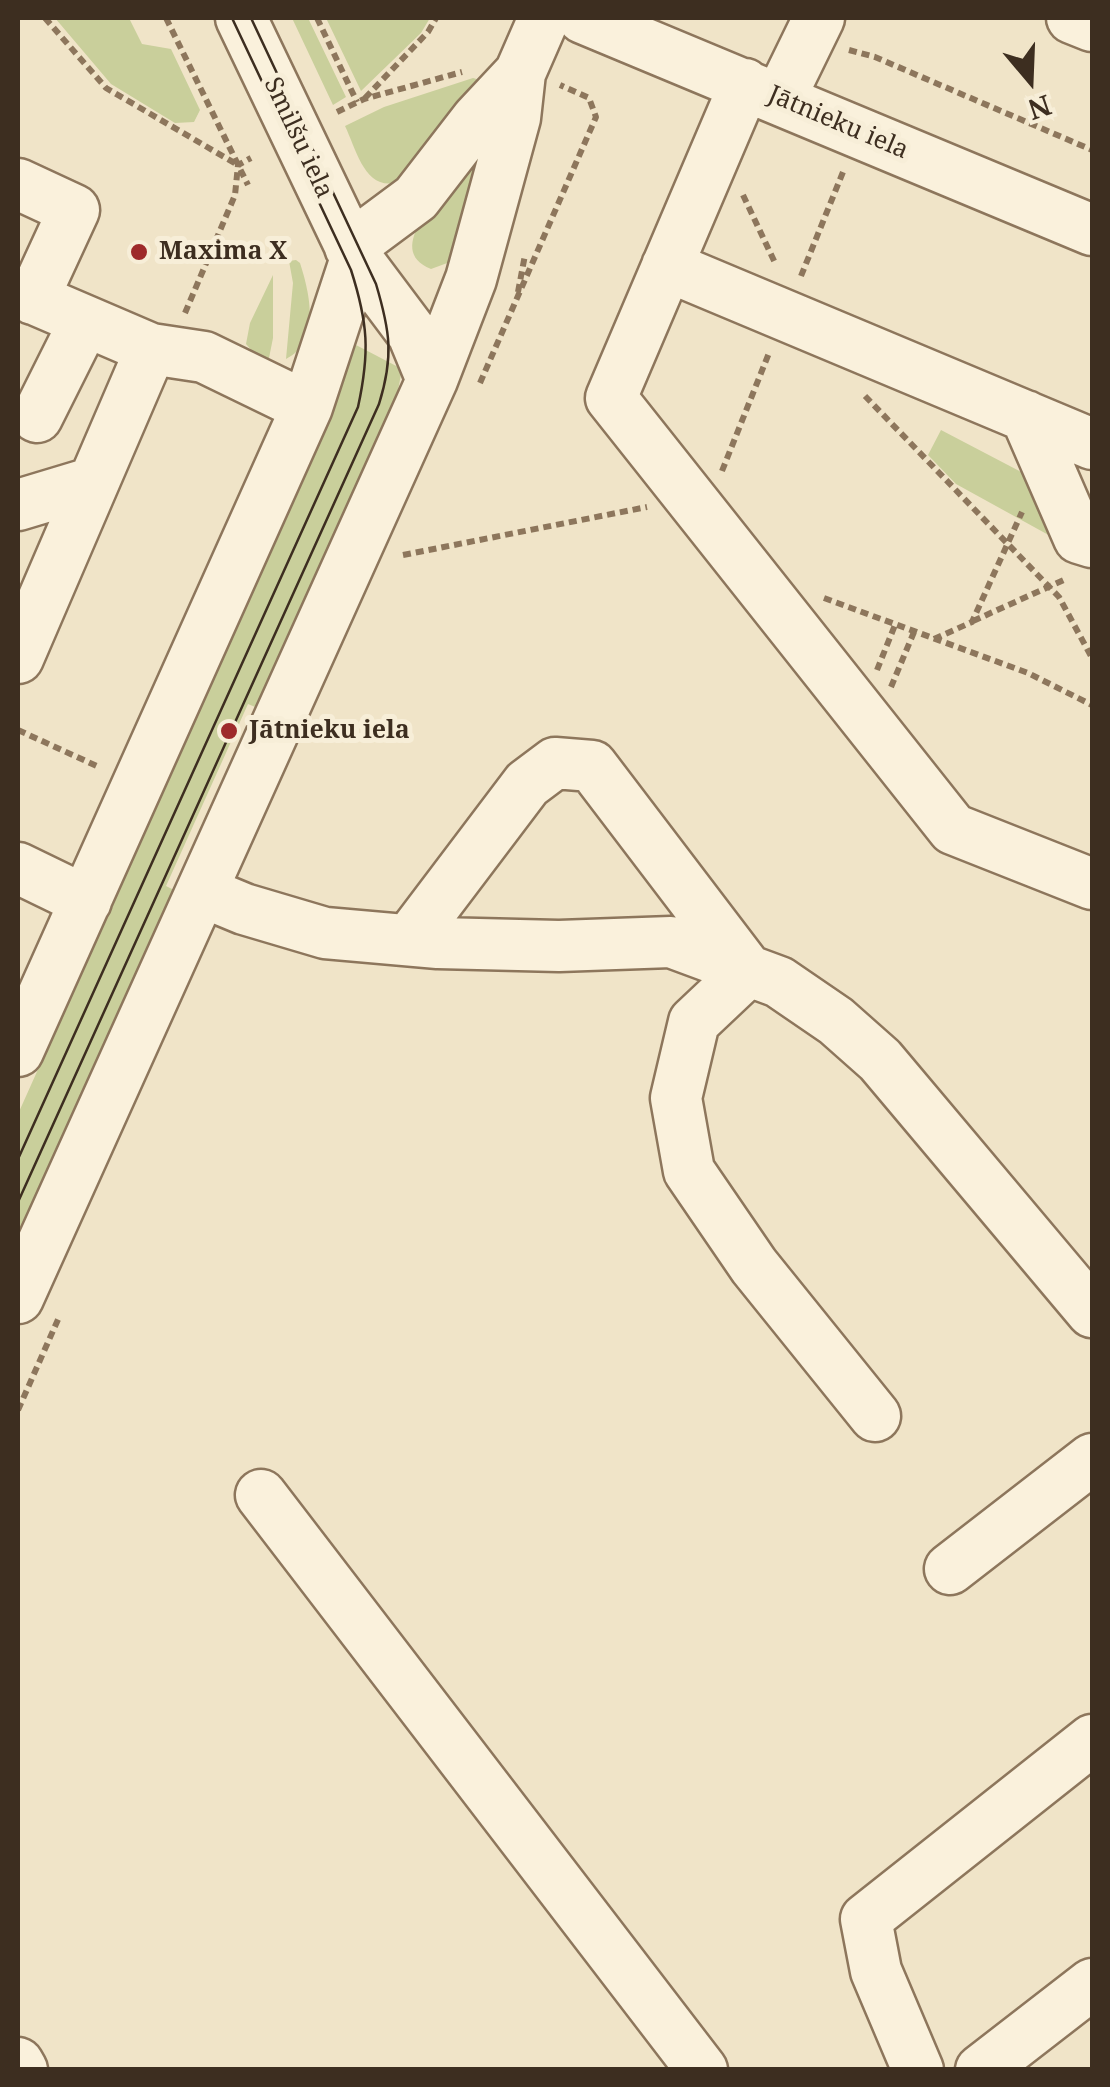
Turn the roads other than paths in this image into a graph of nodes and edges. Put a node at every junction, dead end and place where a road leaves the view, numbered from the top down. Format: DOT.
graph roads {
  1 [pos="241,18"];
  2 [pos="544,18"];
  3 [pos="583,18"];
  4 [pos="1072,18"];
  5 [pos="1092,26"];
  6 [pos="829,32"];
  7 [pos="533,76"];
  8 [pos="762,91"];
  9 [pos="18,184"];
  10 [pos="1092,230"];
  11 [pos="353,253"];
  12 [pos="667,266"];
  13 [pos="25,295"];
  14 [pos="85,321"];
  15 [pos="174,353"];
  16 [pos="432,380"];
  17 [pos="307,406"];
  18 [pos="37,417"];
  19 [pos="1035,437"];
  20 [pos="1092,444"];
  21 [pos="91,484"];
  22 [pos="18,504"];
  23 [pos="1085,558"];
  24 [pos="18,658"];
  25 [pos="18,868"];
  26 [pos="1092,884"];
  27 [pos="204,892"];
  28 [pos="86,900"];
  29 [pos="409,940"];
  30 [pos="748,970"];
  31 [pos="18,1052"];
  32 [pos="18,1298"];
  33 [pos="1092,1312"];
  34 [pos="874,1416"];
  35 [pos="1092,1459"];
  36 [pos="261,1495"];
  37 [pos="950,1569"];
  38 [pos="1092,1740"];
  39 [pos="1092,1984"];
  40 [pos="18,2063"];
  41 [pos="22,2070"];
  42 [pos="702,2070"];
  43 [pos="918,2070"];
  44 [pos="981,2070"];
  1 -- 11 [label="street, Smilšu iela"];
  2 -- 7 [label="street"];
  3 -- 8 [label="street, Jātnieku iela"];
  4 -- 5 [label="street"];
  6 -- 8 [label="street"];
  7 -- 11 [label="street"];
  7 -- 16 [label="street"];
  8 -- 10 [label="street, Jātnieku iela"];
  8 -- 12 [label="street"];
  9 -- 13 [label="street"];
  11 -- 16 [label="street, Smilšu iela"];
  11 -- 17 [label="street"];
  12 -- 19 [label="street"];
  12 -- 26 [label="street"];
  13 -- 14 [label="street"];
  14 -- 15 [label="street"];
  14 -- 18 [label="street"];
  15 -- 17 [label="street"];
  15 -- 21 [label="street"];
  16 -- 27 [label="street"];
  17 -- 28 [label="street"];
  19 -- 20 [label="street"];
  19 -- 23 [label="street"];
  21 -- 22 [label="street"];
  21 -- 24 [label="street"];
  25 -- 28 [label="street"];
  27 -- 29 [label="street"];
  27 -- 32 [label="street"];
  28 -- 31 [label="street"];
  29 -- 30 [label="street"];
  29 -- 30 [label="street"];
  30 -- 33 [label="street"];
  30 -- 34 [label="street"];
  35 -- 37 [label="street"];
  36 -- 42 [label="street"];
  38 -- 43 [label="street"];
  39 -- 44 [label="street"];
  40 -- 41 [label="street"];
}
